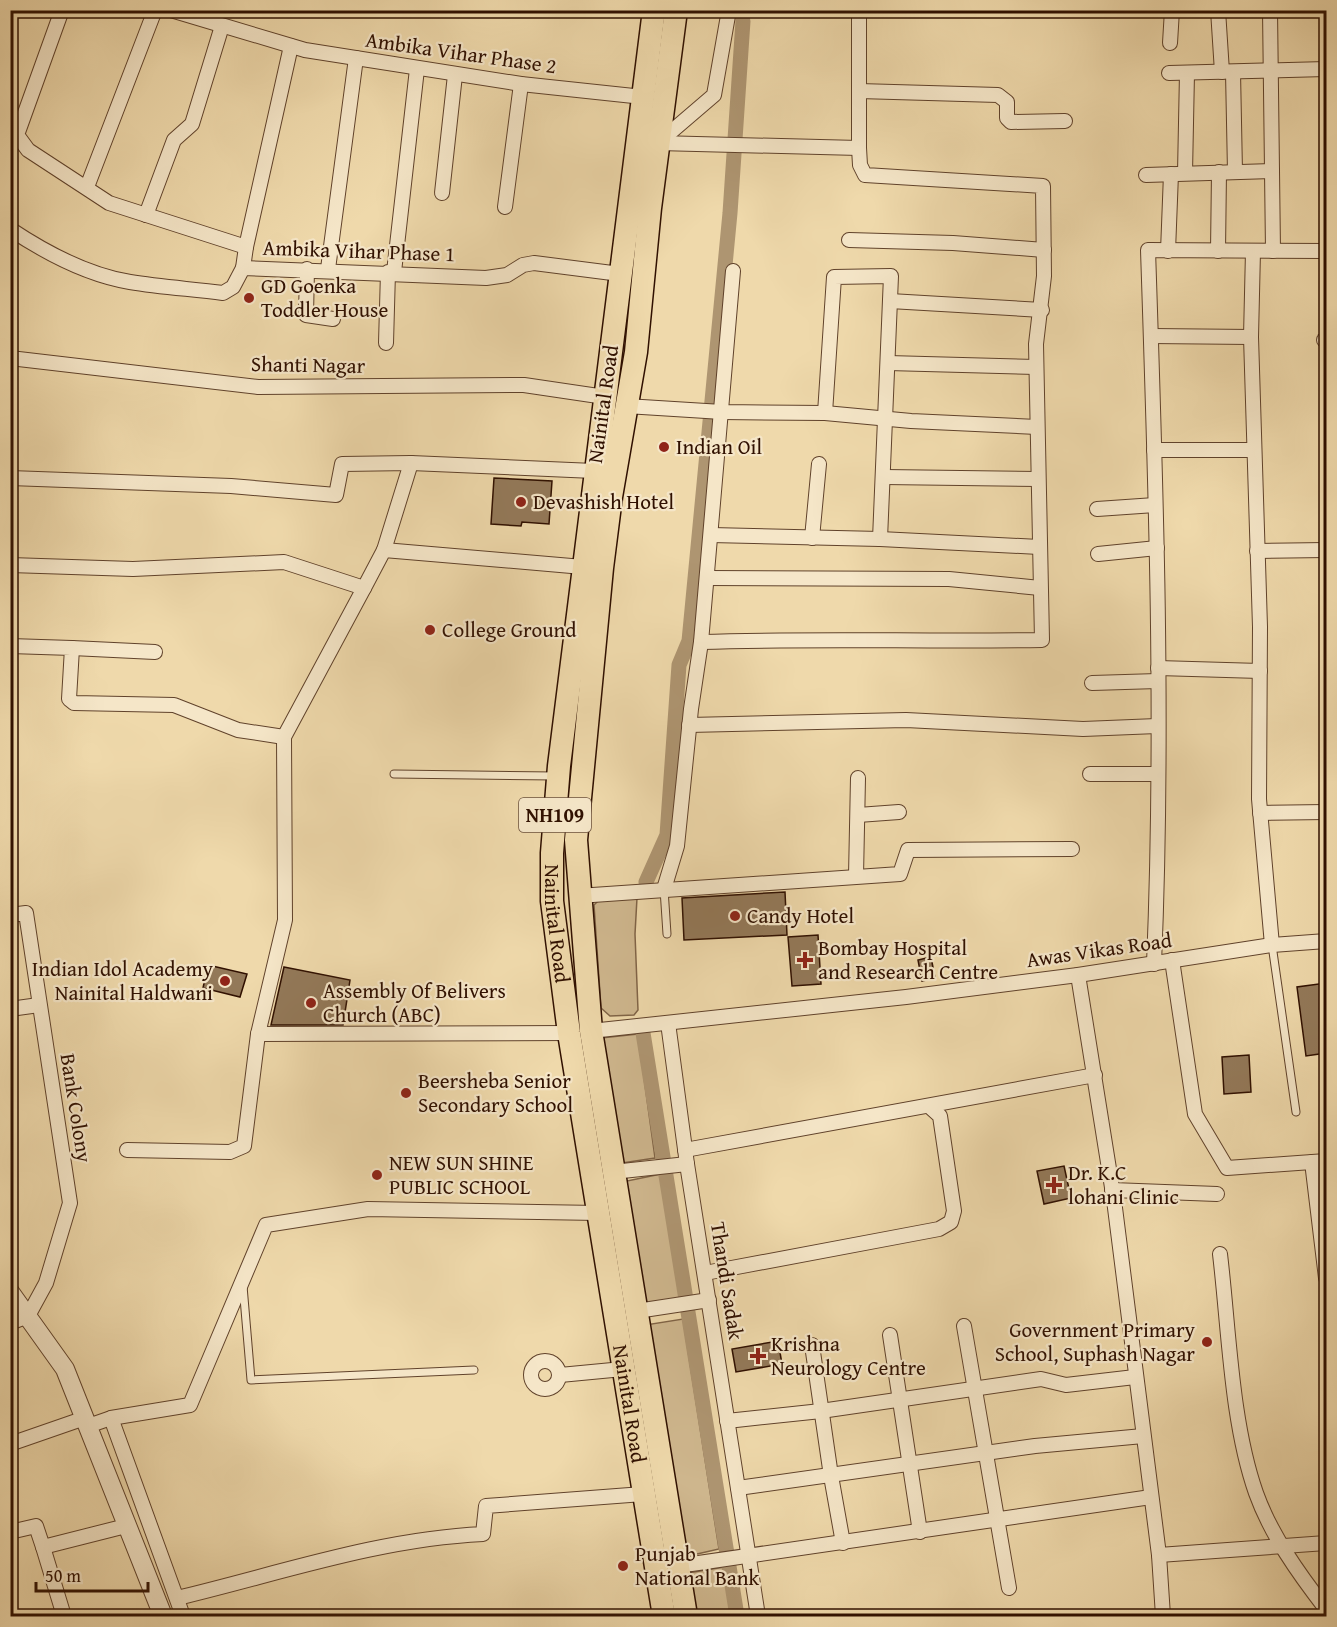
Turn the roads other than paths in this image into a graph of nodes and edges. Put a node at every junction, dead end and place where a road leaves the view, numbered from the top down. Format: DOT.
graph roads {
  1 [pos="62,10"];
  2 [pos="155,10"];
  3 [pos="654,10"];
  4 [pos="676,10"];
  5 [pos="729,10"];
  6 [pos="859,10"];
  7 [pos="1172,10"];
  8 [pos="1218,10"];
  9 [pos="1270,10"];
  10 [pos="173,11"];
  11 [pos="222,26"];
  12 [pos="1170,43"];
  13 [pos="291,46"];
  14 [pos="356,58"];
  15 [pos="417,69"];
  16 [pos="1326,69"];
  17 [pos="1272,70"];
  18 [pos="1227,72"];
  19 [pos="1169,73"];
  20 [pos="1187,73"];
  21 [pos="456,75"];
  22 [pos="521,84"];
  23 [pos="859,91"];
  24 [pos="653,98"];
  25 [pos="1065,122"];
  26 [pos="648,142"];
  27 [pos="859,148"];
  28 [pos="1272,171"];
  29 [pos="1219,172"];
  30 [pos="1235,172"];
  31 [pos="1178,174"];
  32 [pos="1146,175"];
  33 [pos="87,187"];
  34 [pos="442,193"];
  35 [pos="505,207"];
  36 [pos="146,214"];
  37 [pos="10,229"];
  38 [pos="849,240"];
  39 [pos="246,247"];
  40 [pos="1044,250"];
  41 [pos="1326,250"];
  42 [pos="1168,251"];
  43 [pos="1218,251"];
  44 [pos="1252,251"];
  45 [pos="1273,251"];
  46 [pos="243,268"];
  47 [pos="307,269"];
  48 [pos="328,269"];
  49 [pos="733,271"];
  50 [pos="391,272"];
  51 [pos="620,274"];
  52 [pos="643,278"];
  53 [pos="890,301"];
  54 [pos="1042,310"];
  55 [pos="333,319"];
  56 [pos="1151,336"];
  57 [pos="1251,337"];
  58 [pos="386,343"];
  59 [pos="10,358"];
  60 [pos="888,363"];
  61 [pos="1036,367"];
  62 [pos="605,397"];
  63 [pos="626,406"];
  64 [pos="715,412"];
  65 [pos="825,413"];
  66 [pos="887,418"];
  67 [pos="1037,427"];
  68 [pos="1154,450"];
  69 [pos="1254,450"];
  70 [pos="411,463"];
  71 [pos="819,464"];
  72 [pos="594,471"];
  73 [pos="884,477"];
  74 [pos="10,478"];
  75 [pos="1038,479"];
  76 [pos="1155,505"];
  77 [pos="1097,509"];
  78 [pos="711,535"];
  79 [pos="812,538"];
  80 [pos="880,539"];
  81 [pos="1039,547"];
  82 [pos="1157,548"];
  83 [pos="384,550"];
  84 [pos="1326,550"];
  85 [pos="1257,551"];
  86 [pos="1098,554"];
  87 [pos="10,565"];
  88 [pos="583,567"];
  89 [pos="707,578"];
  90 [pos="364,588"];
  91 [pos="1040,588"];
  92 [pos="702,642"];
  93 [pos="10,646"];
  94 [pos="72,648"];
  95 [pos="155,652"];
  96 [pos="1260,671"];
  97 [pos="1158,674"];
  98 [pos="1092,683"];
  99 [pos="689,725"];
  100 [pos="1157,726"];
  101 [pos="284,737"];
  102 [pos="394,774"];
  103 [pos="1090,774"];
  104 [pos="1158,774"];
  105 [pos="558,776"];
  106 [pos="858,778"];
  107 [pos="898,812"];
  108 [pos="1326,812"];
  109 [pos="1260,813"];
  110 [pos="858,815"];
  111 [pos="1072,849"];
  112 [pos="856,876"];
  113 [pos="664,889"];
  114 [pos="578,896"];
  115 [pos="552,898"];
  116 [pos="10,915"];
  117 [pos="667,934"];
  118 [pos="1326,941"];
  119 [pos="1272,945"];
  120 [pos="1172,960"];
  121 [pos="1154,964"];
  122 [pos="1078,975"];
  123 [pos="39,1005"];
  124 [pos="10,1009"];
  125 [pos="668,1023"];
  126 [pos="580,1032"];
  127 [pos="258,1034"];
  128 [pos="1095,1076"];
  129 [pos="930,1107"];
  130 [pos="1296,1112"];
  131 [pos="127,1150"];
  132 [pos="686,1157"];
  133 [pos="1326,1161"];
  134 [pos="1312,1162"];
  135 [pos="613,1172"];
  136 [pos="1112,1190"];
  137 [pos="1217,1194"];
  138 [pos="608,1213"];
  139 [pos="1325,1251"];
  140 [pos="1220,1254"];
  141 [pos="705,1273"];
  142 [pos="242,1278"];
  143 [pos="1326,1278"];
  144 [pos="10,1292"];
  145 [pos="709,1300"];
  146 [pos="637,1311"];
  147 [pos="19,1320"];
  148 [pos="964,1326"];
  149 [pos="890,1335"];
  150 [pos="812,1345"];
  151 [pos="623,1369"];
  152 [pos="474,1370"];
  153 [pos="560,1375"];
  154 [pos="1135,1377"];
  155 [pos="975,1387"];
  156 [pos="900,1400"];
  157 [pos="821,1411"];
  158 [pos="111,1418"];
  159 [pos="727,1421"];
  160 [pos="86,1422"];
  161 [pos="1143,1436"];
  162 [pos="10,1444"];
  163 [pos="986,1453"];
  164 [pos="909,1464"];
  165 [pos="831,1476"];
  166 [pos="738,1488"];
  167 [pos="643,1494"];
  168 [pos="1151,1497"];
  169 [pos="996,1521"];
  170 [pos="126,1526"];
  171 [pos="10,1532"];
  172 [pos="920,1532"];
  173 [pos="843,1543"];
  174 [pos="1326,1543"];
  175 [pos="43,1547"];
  176 [pos="1282,1548"];
  177 [pos="1159,1555"];
  178 [pos="734,1558"];
  179 [pos="678,1566"];
  180 [pos="1009,1588"];
  181 [pos="177,1598"];
  182 [pos="1326,1609"];
  183 [pos="64,1617"];
  184 [pos="163,1617"];
  185 [pos="183,1617"];
  186 [pos="664,1617"];
  187 [pos="686,1617"];
  188 [pos="759,1617"];
  189 [pos="1163,1617"];
  1 -- 33 [label="street"];
  2 -- 33 [label="street"];
  3 -- 24 [label="highway, Nainital Road / NH109"];
  4 -- 24 [label="highway, Nainital Road / NH109"];
  5 -- 26 [label="street"];
  6 -- 23 [label="street"];
  7 -- 12 [label="street"];
  8 -- 18 [label="street"];
  9 -- 17 [label="street"];
  10 -- 11 [label="street, Ambika Vihar Phase 2"];
  11 -- 13 [label="street, Ambika Vihar Phase 2"];
  11 -- 36 [label="street"];
  13 -- 14 [label="street, Ambika Vihar Phase 2"];
  13 -- 39 [label="street"];
  14 -- 15 [label="street, Ambika Vihar Phase 2"];
  14 -- 48 [label="street"];
  15 -- 21 [label="street, Ambika Vihar Phase 2"];
  15 -- 50 [label="street"];
  16 -- 17 [label="street"];
  17 -- 18 [label="street"];
  17 -- 28 [label="street"];
  18 -- 20 [label="street"];
  18 -- 30 [label="street"];
  19 -- 20 [label="street"];
  20 -- 31 [label="street"];
  21 -- 22 [label="street, Ambika Vihar Phase 2"];
  21 -- 34 [label="street"];
  22 -- 24 [label="street, Ambika Vihar Phase 2"];
  22 -- 35 [label="street"];
  23 -- 25 [label="street"];
  23 -- 27 [label="street"];
  24 -- 26 [label="highway, Nainital Road / NH109"];
  26 -- 27 [label="street"];
  26 -- 51 [label="highway, Nainital Road / NH109"];
  26 -- 52 [label="highway, Nainital Road / NH109"];
  27 -- 40 [label="street"];
  28 -- 30 [label="street"];
  28 -- 45 [label="street"];
  29 -- 30 [label="street"];
  29 -- 31 [label="street"];
  29 -- 43 [label="street"];
  31 -- 32 [label="street"];
  31 -- 42 [label="street"];
  33 -- 36 [label="street"];
  36 -- 39 [label="street"];
  37 -- 46 [label="street, Ambika Vihar Phase 1"];
  38 -- 40 [label="street"];
  39 -- 46 [label="street"];
  40 -- 54 [label="street"];
  41 -- 45 [label="street"];
  42 -- 43 [label="street"];
  42 -- 56 [label="street"];
  43 -- 44 [label="street"];
  44 -- 45 [label="street"];
  44 -- 57 [label="street"];
  46 -- 47 [label="street, Ambika Vihar Phase 1"];
  47 -- 48 [label="street, Ambika Vihar Phase 1"];
  47 -- 55 [label="street"];
  48 -- 50 [label="street, Ambika Vihar Phase 1"];
  49 -- 64 [label="street"];
  50 -- 51 [label="street, Ambika Vihar Phase 1"];
  50 -- 58 [label="street"];
  51 -- 52 [label="highway"];
  51 -- 62 [label="highway, Nainital Road / NH109"];
  52 -- 63 [label="highway, Nainital Road / NH109"];
  53 -- 54 [label="street"];
  53 -- 60 [label="street"];
  53 -- 65 [label="street"];
  54 -- 61 [label="street"];
  56 -- 57 [label="street"];
  56 -- 68 [label="street"];
  57 -- 69 [label="street"];
  59 -- 62 [label="street, Shanti Nagar"];
  60 -- 61 [label="street"];
  60 -- 66 [label="street"];
  61 -- 67 [label="street"];
  62 -- 72 [label="highway, Nainital Road / NH109"];
  63 -- 64 [label="street"];
  63 -- 114 [label="highway, Nainital Road / NH109"];
  64 -- 65 [label="street"];
  64 -- 78 [label="street"];
  65 -- 66 [label="street"];
  66 -- 67 [label="street"];
  66 -- 73 [label="street"];
  67 -- 75 [label="street"];
  68 -- 69 [label="street"];
  68 -- 76 [label="street"];
  69 -- 85 [label="street"];
  70 -- 72 [label="street"];
  70 -- 74 [label="street"];
  70 -- 83 [label="street"];
  71 -- 79 [label="street"];
  72 -- 88 [label="highway, Nainital Road / NH109"];
  73 -- 75 [label="street"];
  73 -- 80 [label="street"];
  75 -- 81 [label="street"];
  76 -- 77 [label="street"];
  76 -- 82 [label="street"];
  78 -- 79 [label="street"];
  78 -- 89 [label="street"];
  79 -- 80 [label="street"];
  80 -- 81 [label="street"];
  81 -- 91 [label="street"];
  82 -- 86 [label="street"];
  82 -- 97 [label="street"];
  83 -- 88 [label="street"];
  83 -- 90 [label="street"];
  84 -- 85 [label="street"];
  85 -- 96 [label="street"];
  87 -- 90 [label="street"];
  88 -- 105 [label="highway, Nainital Road / NH109"];
  89 -- 91 [label="street"];
  89 -- 92 [label="street"];
  90 -- 101 [label="street"];
  91 -- 92 [label="street"];
  92 -- 99 [label="street"];
  93 -- 94 [label="street"];
  94 -- 95 [label="street"];
  94 -- 101 [label="street"];
  96 -- 97 [label="street"];
  96 -- 109 [label="street"];
  97 -- 98 [label="street"];
  97 -- 100 [label="street"];
  99 -- 100 [label="street"];
  99 -- 113 [label="street"];
  100 -- 104 [label="street"];
  101 -- 127 [label="street"];
  102 -- 105 [label="lane"];
  103 -- 104 [label="street"];
  104 -- 121 [label="street"];
  105 -- 115 [label="highway, Nainital Road / NH109"];
  106 -- 110 [label="street"];
  107 -- 110 [label="street"];
  108 -- 109 [label="street"];
  109 -- 119 [label="street"];
  110 -- 112 [label="street"];
  111 -- 112 [label="street"];
  112 -- 113 [label="street"];
  113 -- 114 [label="street"];
  113 -- 117 [label="lane"];
  114 -- 115 [label="highway"];
  114 -- 126 [label="highway, Nainital Road / NH109"];
  115 -- 126 [label="highway, Nainital Road / NH109"];
  116 -- 123 [label="street, Bank Colony"];
  118 -- 119 [label="street, Awas Vikas Road"];
  119 -- 120 [label="street, Awas Vikas Road"];
  119 -- 130 [label="lane"];
  120 -- 121 [label="street, Awas Vikas Road"];
  120 -- 134 [label="street"];
  121 -- 122 [label="street, Awas Vikas Road"];
  122 -- 125 [label="street, Awas Vikas Road"];
  122 -- 128 [label="street"];
  123 -- 124 [label="street"];
  123 -- 147 [label="street, Bank Colony"];
  125 -- 126 [label="street, Awas Vikas Road"];
  125 -- 132 [label="street, Thandi Sadak"];
  126 -- 127 [label="street, Awas Vikas Road"];
  126 -- 135 [label="highway, Nainital Road / NH109"];
  126 -- 138 [label="highway, Nainital Road / NH109"];
  127 -- 131 [label="street"];
  128 -- 129 [label="street"];
  128 -- 136 [label="street"];
  129 -- 132 [label="street"];
  129 -- 141 [label="street"];
  132 -- 135 [label="street"];
  132 -- 141 [label="street, Thandi Sadak"];
  133 -- 134 [label="street"];
  134 -- 139 [label="street"];
  135 -- 138 [label="highway, Nainital Road / NH109"];
  136 -- 137 [label="street"];
  136 -- 154 [label="street"];
  138 -- 142 [label="street"];
  138 -- 146 [label="highway, Nainital Road / NH109"];
  138 -- 151 [label="highway, Nainital Road / NH109"];
  139 -- 143 [label="street"];
  140 -- 176 [label="street"];
  141 -- 145 [label="street, Thandi Sadak"];
  142 -- 152 [label="lane"];
  142 -- 158 [label="street"];
  144 -- 147 [label="street"];
  145 -- 146 [label="street"];
  145 -- 159 [label="street, Thandi Sadak"];
  146 -- 179 [label="highway, Nainital Road / NH109"];
  147 -- 160 [label="street"];
  148 -- 155 [label="street"];
  149 -- 156 [label="street"];
  150 -- 157 [label="street"];
  151 -- 153 [label="street"];
  151 -- 167 [label="highway, Nainital Road / NH109"];
  154 -- 155 [label="street"];
  154 -- 161 [label="street"];
  155 -- 156 [label="street"];
  155 -- 163 [label="street"];
  156 -- 157 [label="street"];
  156 -- 164 [label="street"];
  157 -- 159 [label="street"];
  157 -- 165 [label="street"];
  158 -- 160 [label="street"];
  158 -- 181 [label="street"];
  159 -- 166 [label="street, Thandi Sadak"];
  160 -- 162 [label="street"];
  160 -- 170 [label="street"];
  161 -- 163 [label="street"];
  161 -- 168 [label="street"];
  163 -- 164 [label="street"];
  163 -- 169 [label="street"];
  164 -- 165 [label="street"];
  164 -- 172 [label="street"];
  165 -- 166 [label="street"];
  165 -- 173 [label="street"];
  166 -- 178 [label="street, Thandi Sadak"];
  167 -- 181 [label="street"];
  167 -- 186 [label="highway, Nainital Road / NH109"];
  168 -- 169 [label="street"];
  168 -- 177 [label="street"];
  169 -- 172 [label="street"];
  169 -- 180 [label="street"];
  170 -- 175 [label="street"];
  170 -- 184 [label="street"];
  171 -- 175 [label="street"];
  172 -- 173 [label="street"];
  173 -- 178 [label="street"];
  174 -- 176 [label="street"];
  175 -- 183 [label="street"];
  176 -- 177 [label="street"];
  176 -- 182 [label="street"];
  177 -- 189 [label="street"];
  178 -- 179 [label="street"];
  178 -- 188 [label="street, Thandi Sadak"];
  179 -- 187 [label="highway, Nainital Road / NH109"];
  181 -- 185 [label="street"];
}
